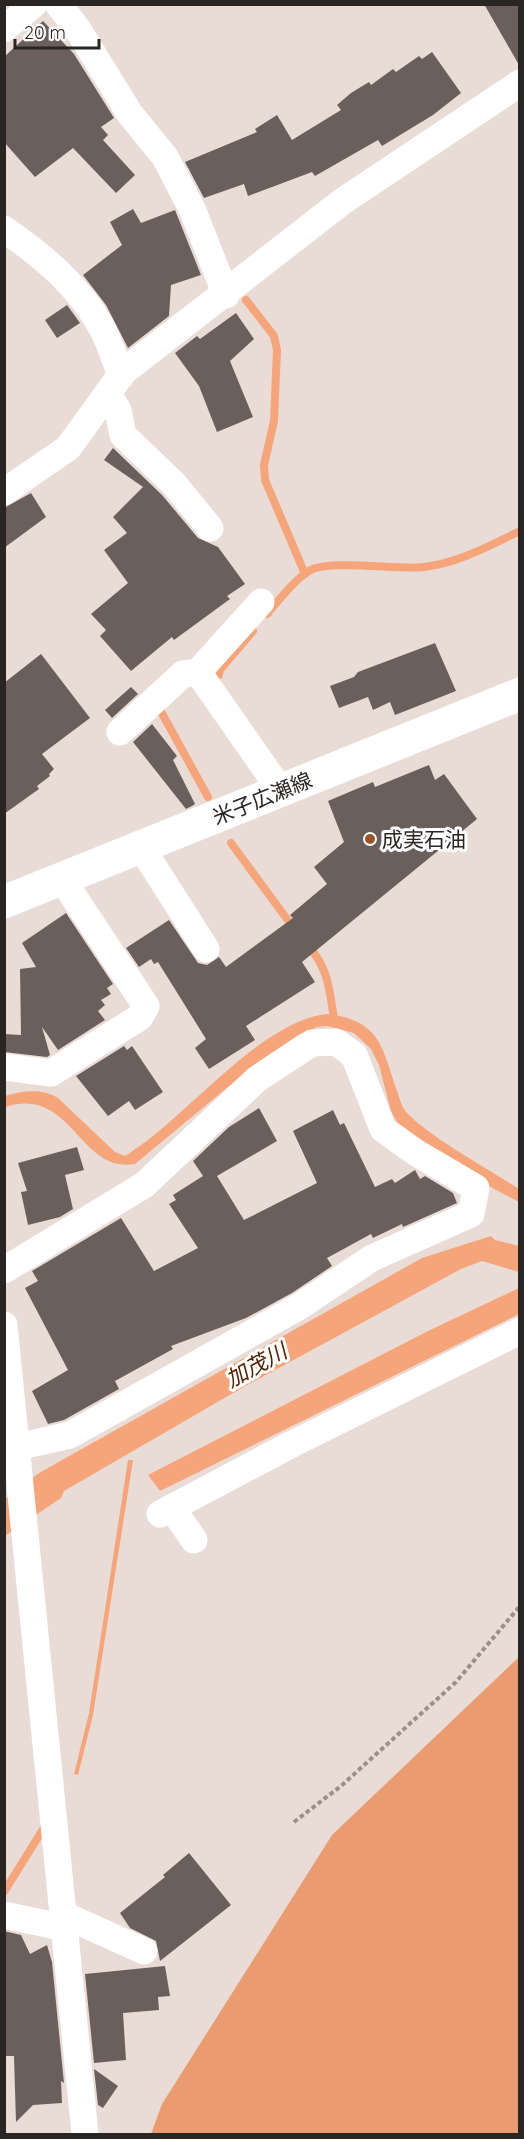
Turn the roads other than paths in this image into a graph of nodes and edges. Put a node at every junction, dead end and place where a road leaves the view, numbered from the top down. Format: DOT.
graph roads {
  1 [pos="34,4"];
  2 [pos="58,4"];
  3 [pos="4,29"];
  4 [pos="519,83"];
  5 [pos="4,230"];
  6 [pos="226,295"];
  7 [pos="114,385"];
  8 [pos="4,492"];
  9 [pos="210,528"];
  10 [pos="261,602"];
  11 [pos="198,672"];
  12 [pos="519,694"];
  13 [pos="120,732"];
  14 [pos="281,791"];
  15 [pos="141,847"];
  16 [pos="62,879"];
  17 [pos="4,902"];
  18 [pos="206,949"];
  19 [pos="4,1067"];
  20 [pos="4,1270"];
  21 [pos="4,1324"];
  22 [pos="519,1331"];
  23 [pos="16,1447"];
  24 [pos="12,1485"];
  25 [pos="194,1540"];
  26 [pos="4,1915"];
  27 [pos="65,1921"];
  28 [pos="144,1951"];
  29 [pos="85,2134"];
  1 -- 3 [label="street"];
  2 -- 6 [label="street"];
  4 -- 6 [label="street"];
  5 -- 7 [label="street"];
  6 -- 7 [label="street"];
  7 -- 8 [label="street"];
  7 -- 9 [label="street"];
  10 -- 11 [label="street"];
  11 -- 13 [label="street"];
  11 -- 14 [label="street"];
  12 -- 14 [label="main road, 米子広瀬線"];
  14 -- 15 [label="main road, 米子広瀬線"];
  15 -- 16 [label="main road, 米子広瀬線"];
  15 -- 18 [label="street"];
  16 -- 17 [label="main road, 米子広瀬線"];
  16 -- 19 [label="street"];
  20 -- 23 [label="street"];
  21 -- 23 [label="street"];
  22 -- 25 [label="street"];
  23 -- 24 [label="street"];
  24 -- 27 [label="street"];
  26 -- 27 [label="street"];
  27 -- 28 [label="street"];
  27 -- 29 [label="street"];
}
